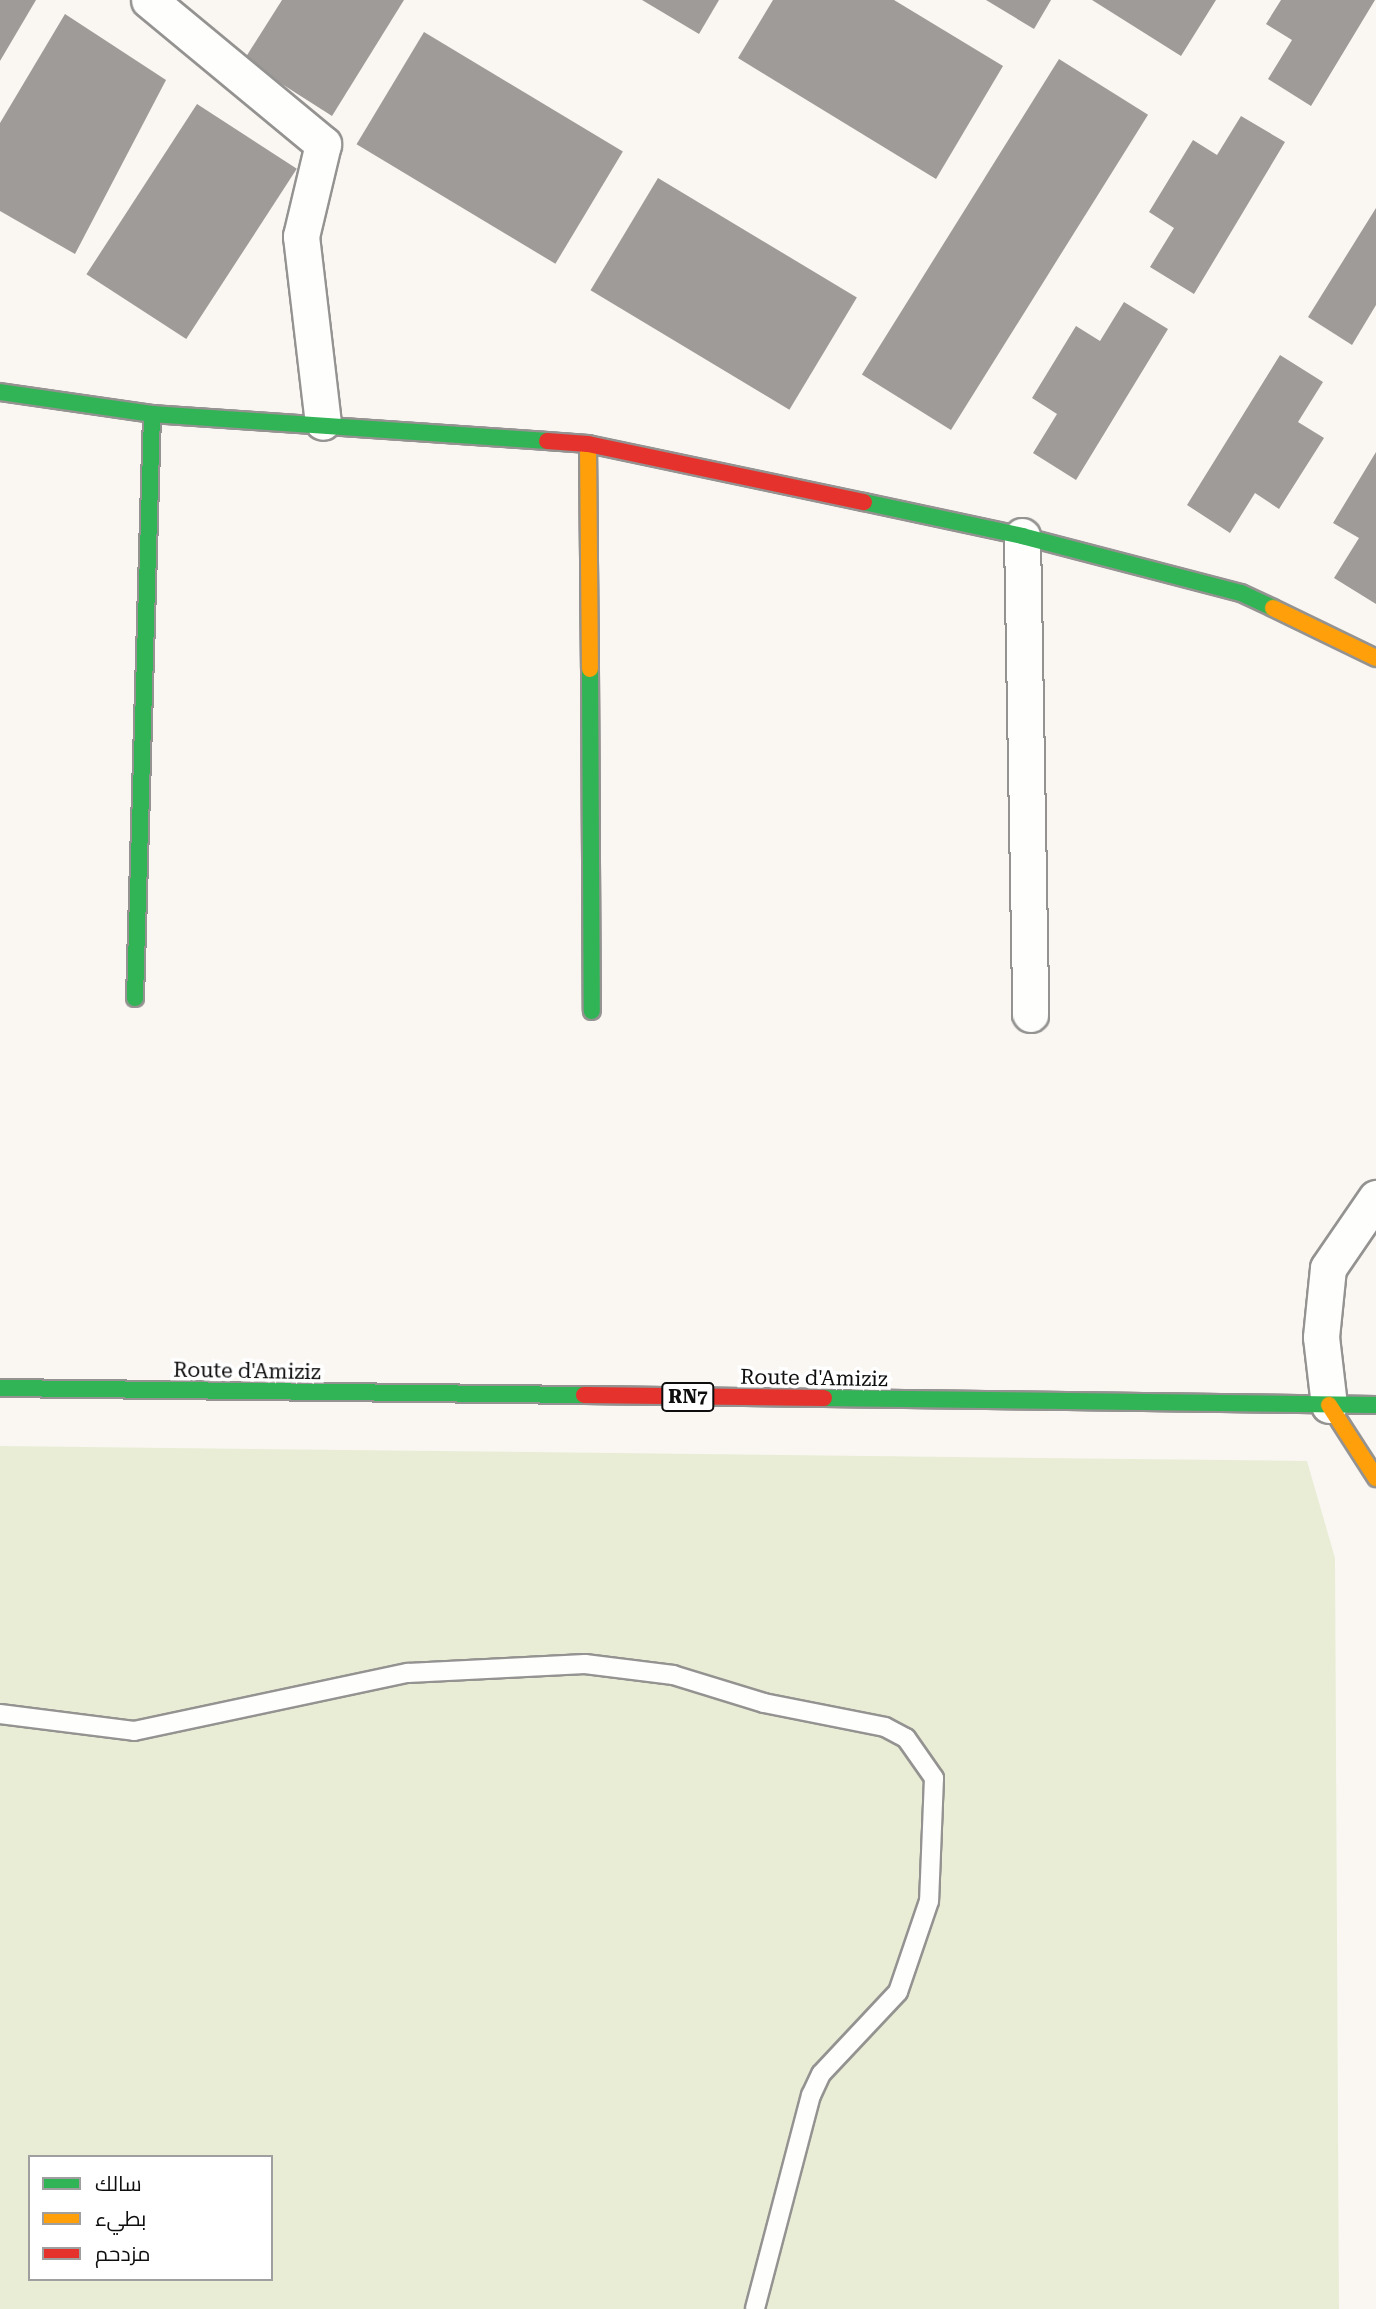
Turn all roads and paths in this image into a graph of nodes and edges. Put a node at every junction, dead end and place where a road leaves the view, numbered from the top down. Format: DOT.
graph roads {
  1 [pos="149,0"];
  2 [pos="0,392"];
  3 [pos="152,414"];
  4 [pos="323,422"];
  5 [pos="588,444"];
  6 [pos="1022,536"];
  7 [pos="1376,658"];
  8 [pos="135,998"];
  9 [pos="592,1011"];
  10 [pos="1030,1014"];
  11 [pos="1376,1198"];
  12 [pos="0,1388"];
  13 [pos="1329,1405"];
  14 [pos="1376,1405"];
  15 [pos="1376,1478"];
  16 [pos="0,1714"];
  17 [pos="755,2309"];
  1 -- 4 [label="street"];
  2 -- 3 [label="street"];
  3 -- 4 [label="street"];
  3 -- 8 [label="street"];
  4 -- 5 [label="street"];
  5 -- 6 [label="street"];
  5 -- 9 [label="street"];
  6 -- 7 [label="street"];
  6 -- 10 [label="street"];
  11 -- 13 [label="street"];
  12 -- 13 [label="street, Route d'Amiziz / RN7"];
  13 -- 14 [label="street, Route d'Amiziz / RN7"];
  13 -- 15 [label="street"];
  16 -- 17 [label="lane"];
}
